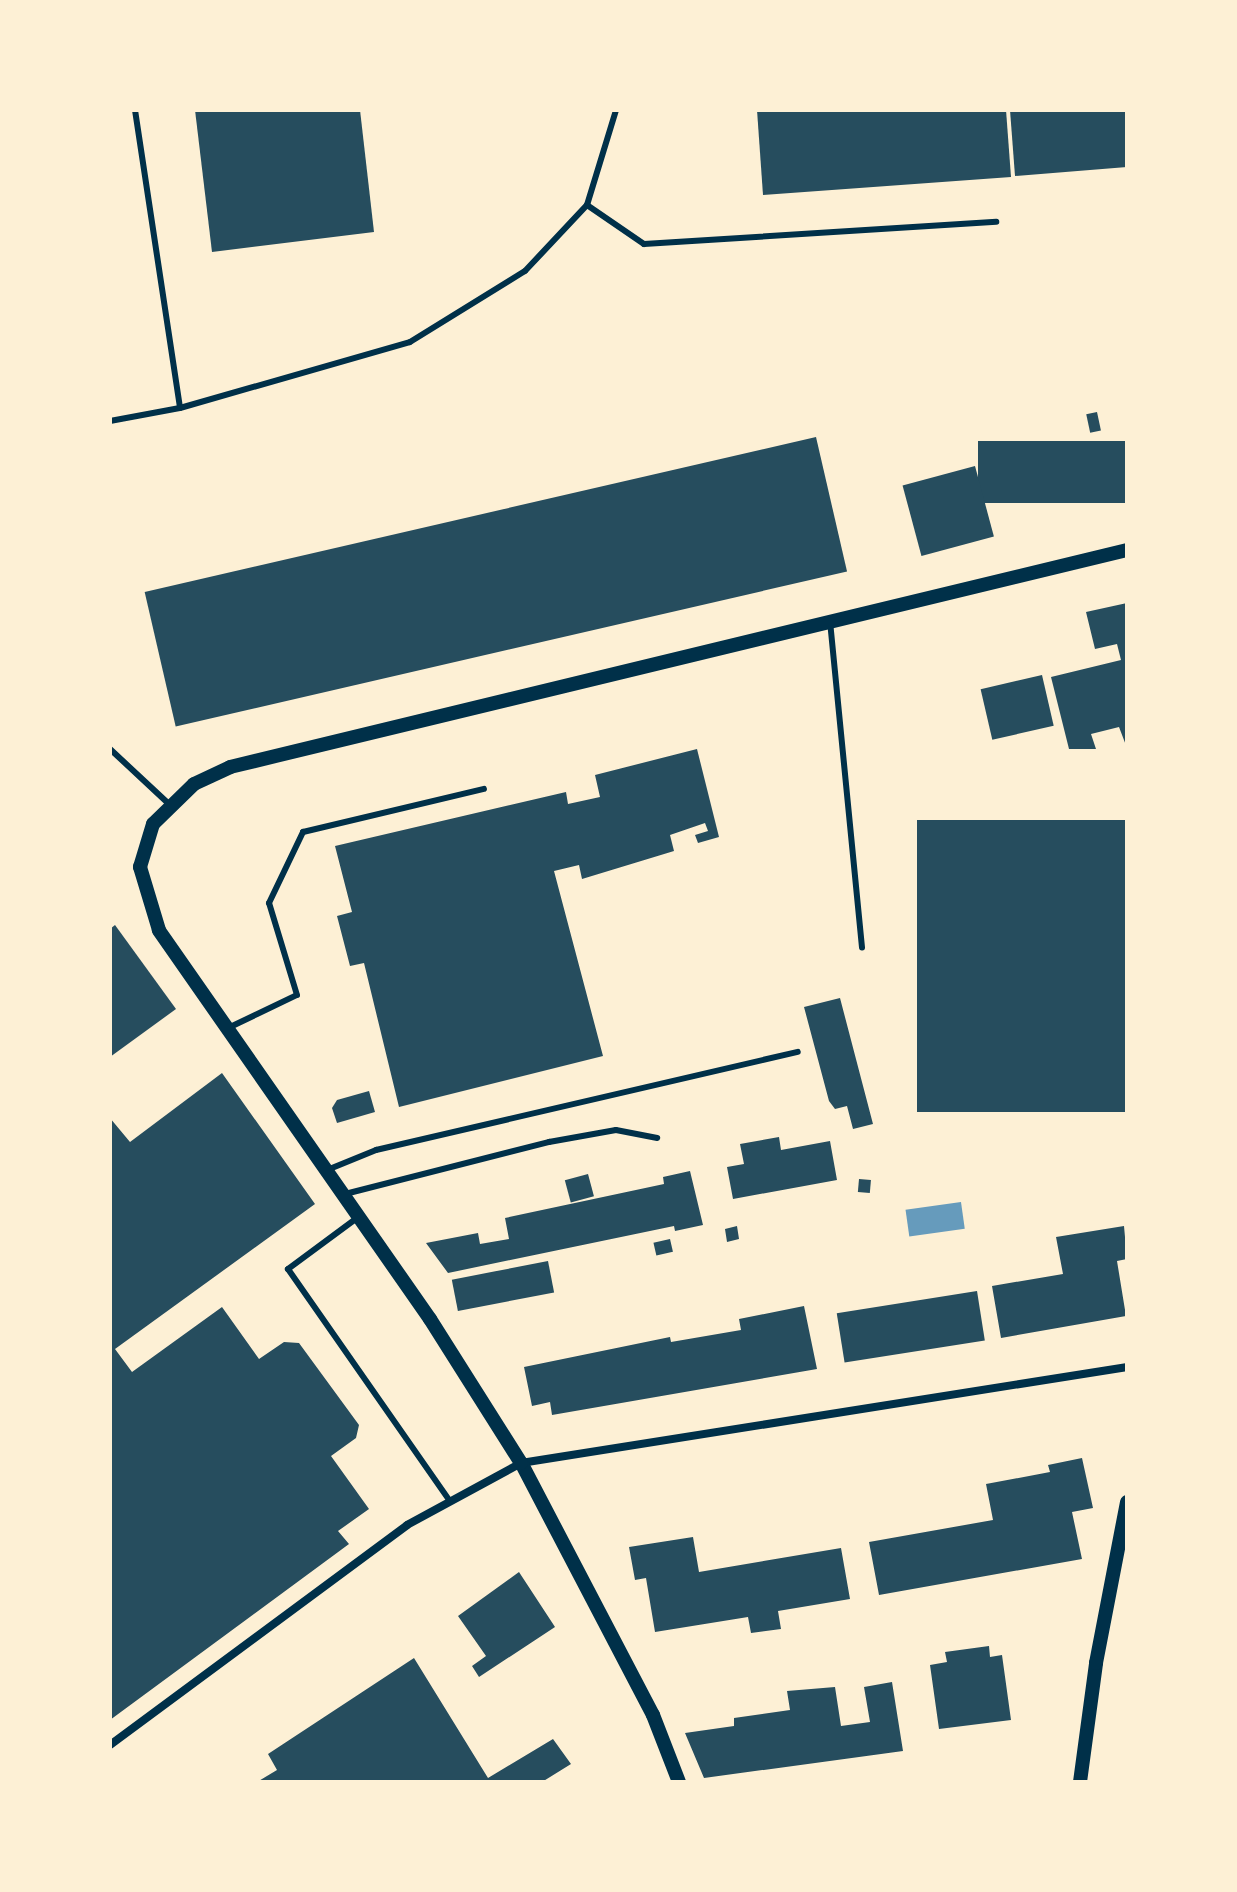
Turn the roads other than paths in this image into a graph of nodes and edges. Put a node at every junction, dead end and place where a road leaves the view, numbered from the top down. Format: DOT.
graph roads {
  1 [pos="135,110"];
  2 [pos="616,110"];
  3 [pos="587,205"];
  4 [pos="996,222"];
  5 [pos="180,408"];
  6 [pos="110,421"];
  7 [pos="1127,550"];
  8 [pos="830,621"];
  9 [pos="110,749"];
  10 [pos="484,789"];
  11 [pos="169,804"];
  12 [pos="862,947"];
  13 [pos="228,1028"];
  14 [pos="798,1052"];
  15 [pos="657,1138"];
  16 [pos="327,1170"];
  17 [pos="345,1194"];
  18 [pos="360,1216"];
  19 [pos="1127,1367"];
  20 [pos="521,1463"];
  21 [pos="450,1501"];
  22 [pos="1127,1502"];
  23 [pos="110,1745"];
  24 [pos="679,1782"];
  25 [pos="1080,1782"];
  1 -- 5 [label="lane"];
  2 -- 3 [label="lane"];
  3 -- 4 [label="lane"];
  3 -- 5 [label="lane"];
  5 -- 6 [label="lane"];
  7 -- 8 [label="street"];
  8 -- 11 [label="street"];
  8 -- 12 [label="lane"];
  9 -- 11 [label="lane"];
  10 -- 13 [label="lane"];
  11 -- 13 [label="street"];
  13 -- 16 [label="street"];
  14 -- 16 [label="lane"];
  15 -- 17 [label="lane"];
  16 -- 17 [label="street"];
  17 -- 18 [label="street"];
  18 -- 20 [label="street"];
  18 -- 21 [label="lane"];
  19 -- 20 [label="street"];
  20 -- 21 [label="street"];
  20 -- 24 [label="street"];
  21 -- 23 [label="street"];
  22 -- 25 [label="street"];
}
